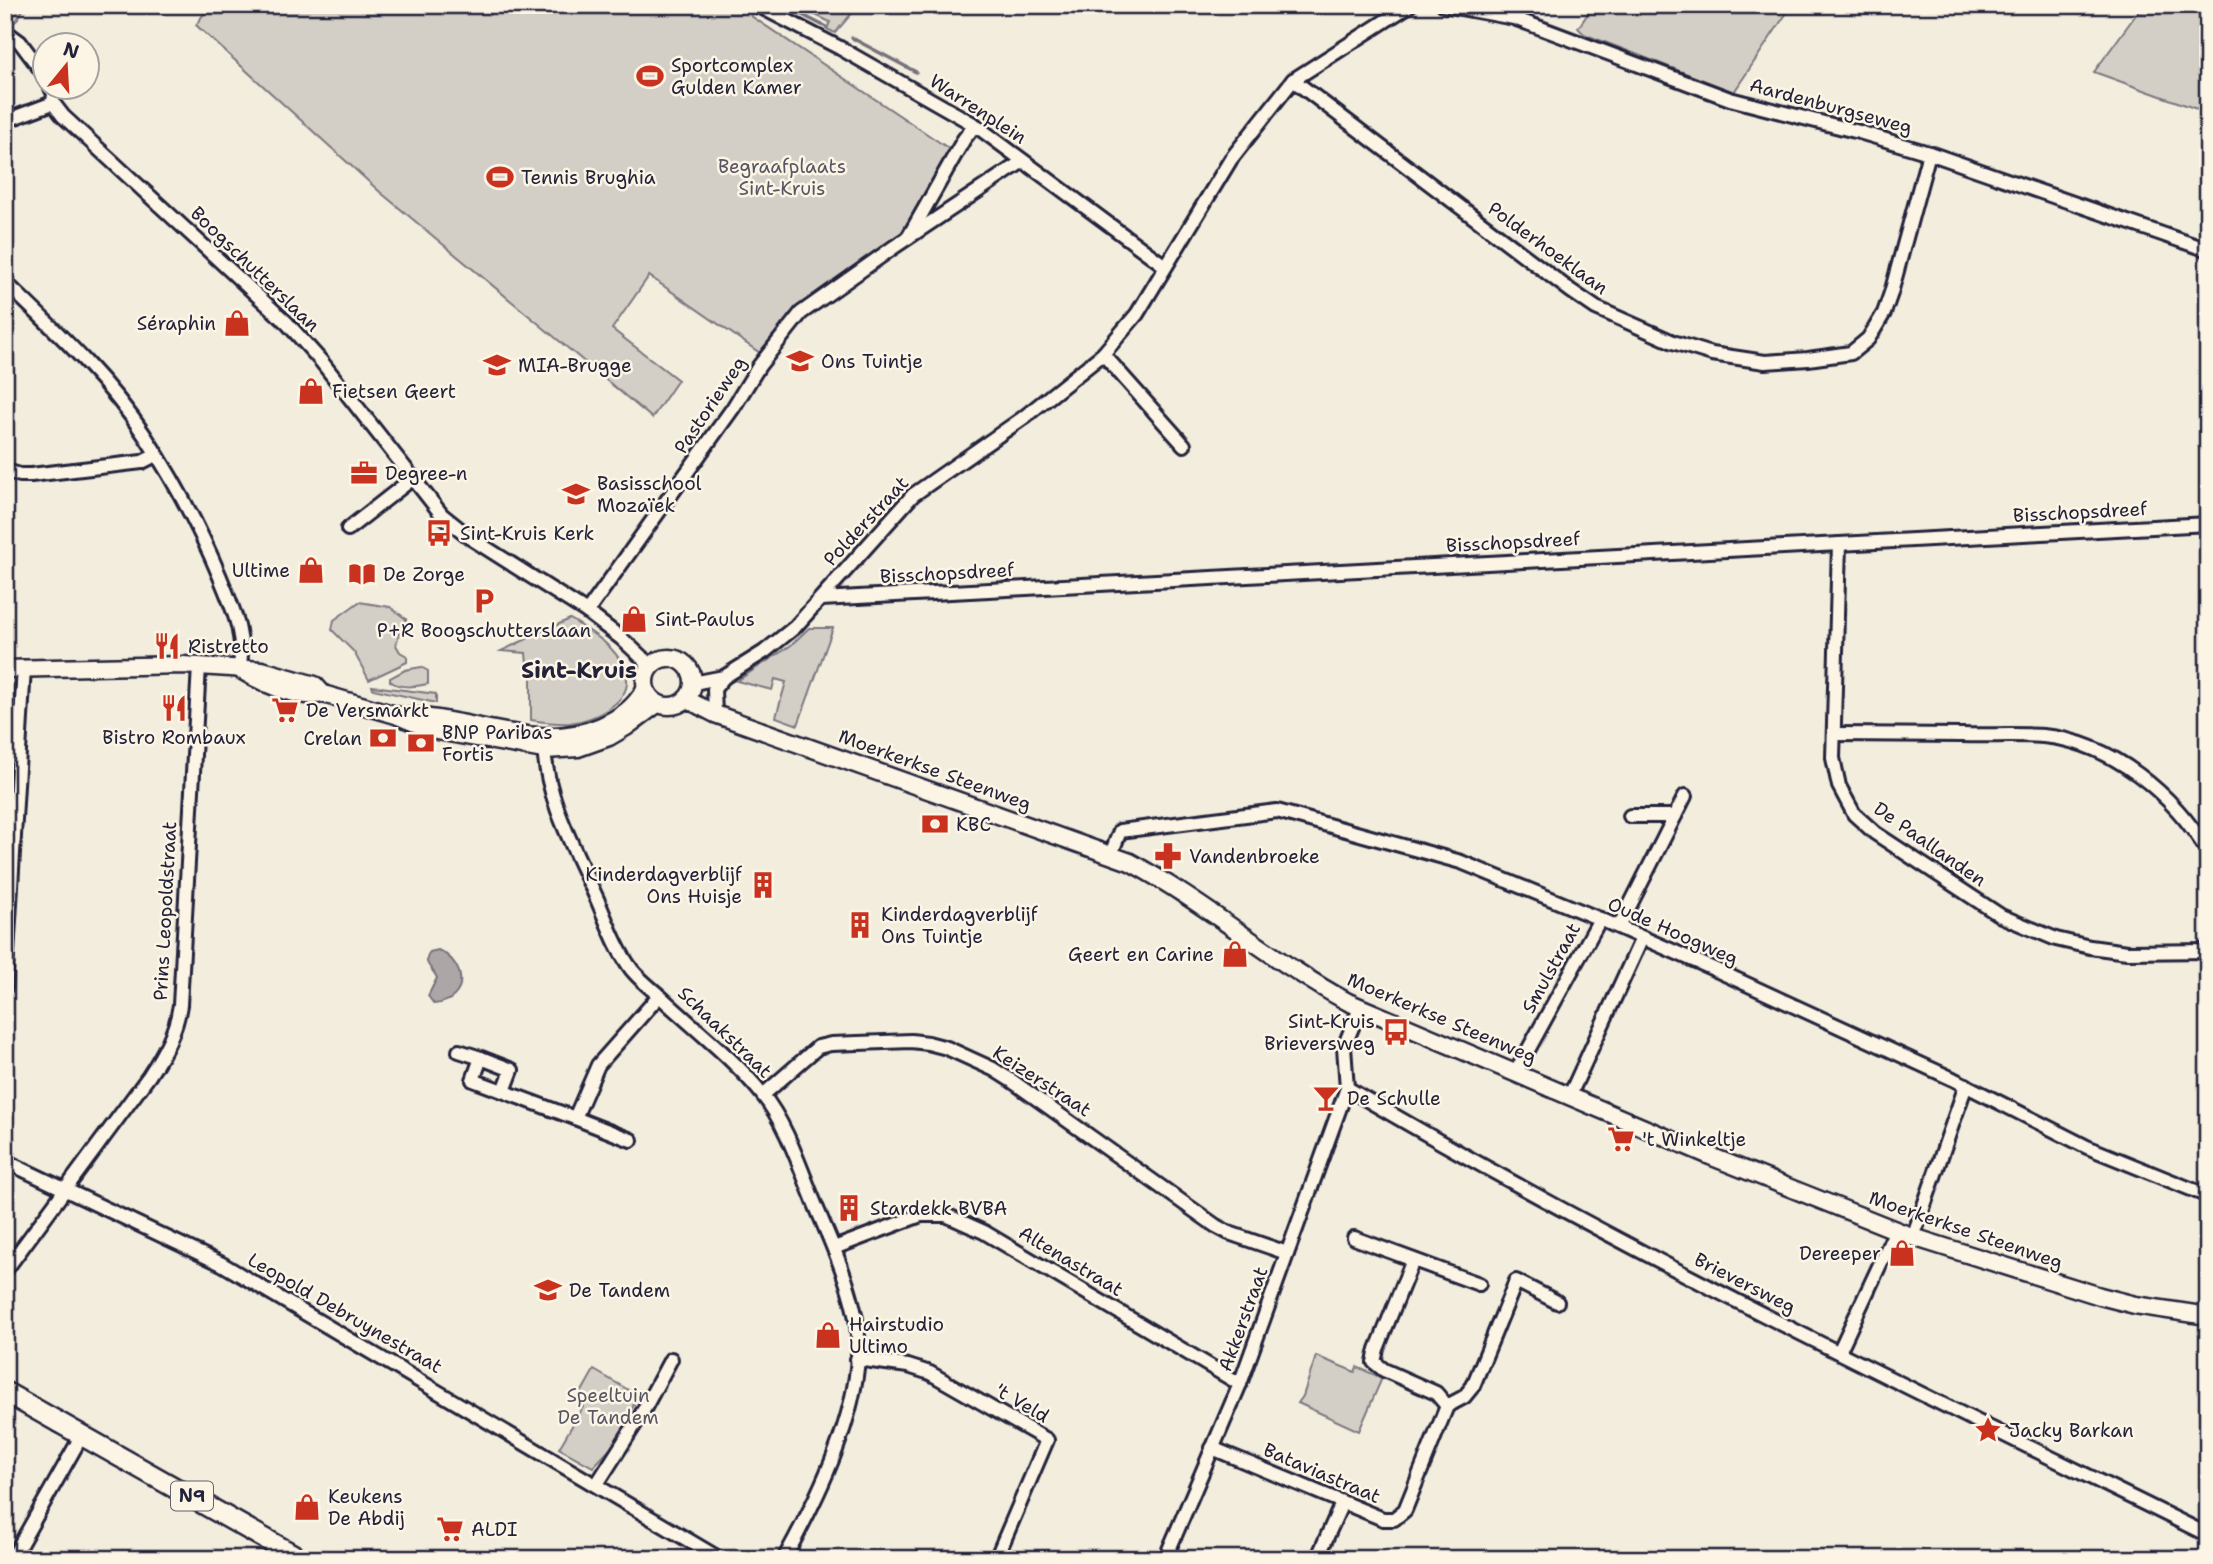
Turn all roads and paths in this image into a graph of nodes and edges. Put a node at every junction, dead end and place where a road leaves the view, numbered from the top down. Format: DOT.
graph roads {
  1 [pos="757,5"];
  2 [pos="1410,5"];
  3 [pos="1444,5"];
  4 [pos="5,31"];
  5 [pos="32,59"];
  6 [pos="1293,80"];
  7 [pos="53,103"];
  8 [pos="5,121"];
  9 [pos="975,125"];
  10 [pos="1929,153"];
  11 [pos="1023,161"];
  12 [pos="907,240"];
  13 [pos="2208,250"];
  14 [pos="1165,266"];
  15 [pos="5,282"];
  16 [pos="1103,354"];
  17 [pos="1184,445"];
  18 [pos="156,455"];
  19 [pos="5,467"];
  20 [pos="412,479"];
  21 [pos="2208,524"];
  22 [pos="348,529"];
  23 [pos="1839,544"];
  24 [pos="821,599"];
  25 [pos="587,612"];
  26 [pos="199,666"];
  27 [pos="651,666"];
  28 [pos="24,667"];
  29 [pos="5,668"];
  30 [pos="239,669"];
  31 [pos="724,677"];
  32 [pos="693,682"];
  33 [pos="645,689"];
  34 [pos="686,699"];
  35 [pos="657,704"];
  36 [pos="715,713"];
  37 [pos="1834,734"];
  38 [pos="544,744"];
  39 [pos="1685,796"];
  40 [pos="1630,816"];
  41 [pos="1675,816"];
  42 [pos="2208,852"];
  43 [pos="1111,854"];
  44 [pos="8,860"];
  45 [pos="1600,919"];
  46 [pos="1619,927"];
  47 [pos="1642,938"];
  48 [pos="2208,951"];
  49 [pos="5,988"];
  50 [pos="659,996"];
  51 [pos="1360,1008"];
  52 [pos="459,1051"];
  53 [pos="481,1058"];
  54 [pos="1516,1072"];
  55 [pos="1966,1085"];
  56 [pos="1347,1088"];
  57 [pos="504,1091"];
  58 [pos="763,1095"];
  59 [pos="1570,1095"];
  60 [pos="575,1118"];
  61 [pos="631,1140"];
  62 [pos="5,1161"];
  63 [pos="66,1191"];
  64 [pos="2208,1195"];
  65 [pos="1896,1230"];
  66 [pos="1913,1237"];
  67 [pos="1354,1238"];
  68 [pos="834,1248"];
  69 [pos="1287,1253"];
  70 [pos="1413,1260"];
  71 [pos="5,1271"];
  72 [pos="1479,1284"];
  73 [pos="1557,1302"];
  74 [pos="2208,1316"];
  75 [pos="1839,1352"];
  76 [pos="671,1359"];
  77 [pos="857,1359"];
  78 [pos="1240,1384"];
  79 [pos="5,1392"];
  80 [pos="1447,1406"];
  81 [pos="82,1435"];
  82 [pos="1212,1448"];
  83 [pos="597,1484"];
  84 [pos="1342,1503"];
  85 [pos="2208,1535"];
  86 [pos="12,1559"];
  87 [pos="301,1559"];
  88 [pos="720,1559"];
  89 [pos="784,1559"];
  90 [pos="996,1559"];
  91 [pos="1165,1559"];
  92 [pos="1317,1559"];
  1 -- 9 [label="street, Warrenplein"];
  2 -- 6 [label="street, Polderstraat"];
  3 -- 10 [label="street, Aardenburgseweg"];
  4 -- 5 [label="street"];
  6 -- 10 [label="street, Polderhoeklaan"];
  6 -- 14 [label="street, Polderstraat"];
  7 -- 8 [label="street"];
  7 -- 20 [label="street, Boogschutterslaan"];
  9 -- 11 [label="street, Warrenplein"];
  9 -- 12 [label="street"];
  10 -- 13 [label="street, Aardenburgseweg"];
  11 -- 12 [label="street, Pastorieweg"];
  11 -- 14 [label="street, Warrenplein"];
  12 -- 25 [label="street, Pastorieweg"];
  14 -- 16 [label="street, Polderstraat"];
  15 -- 18 [label="street"];
  16 -- 17 [label="street"];
  16 -- 24 [label="street, Polderstraat"];
  18 -- 19 [label="street"];
  18 -- 30 [label="street"];
  20 -- 22 [label="street"];
  20 -- 25 [label="street, Boogschutterslaan"];
  21 -- 23 [label="street, Bisschopsdreef"];
  23 -- 24 [label="street, Bisschopsdreef"];
  23 -- 37 [label="street, De Paallanden"];
  24 -- 31 [label="street, Polderstraat"];
  25 -- 27 [label="street, Boogschutterslaan"];
  26 -- 28 [label="street"];
  26 -- 30 [label="street"];
  26 -- 63 [label="street, Prins Leopoldstraat"];
  27 -- 32 [label="street"];
  27 -- 33 [label="street"];
  28 -- 29 [label="street"];
  28 -- 44 [label="street"];
  30 -- 38 [label="street"];
  31 -- 32 [label="street, Polderstraat"];
  31 -- 36 [label="street"];
  32 -- 34 [label="street"];
  33 -- 35 [label="street"];
  33 -- 38 [label="street"];
  34 -- 35 [label="street"];
  34 -- 36 [label="street, Moerkerkse Steenweg"];
  35 -- 38 [label="street"];
  36 -- 43 [label="street, Moerkerkse Steenweg"];
  37 -- 42 [label="street"];
  37 -- 48 [label="street, De Paallanden"];
  38 -- 50 [label="street, Schaakstraat"];
  39 -- 41 [label="street"];
  40 -- 41 [label="street"];
  41 -- 46 [label="street"];
  43 -- 45 [label="street, Oude Hoogweg"];
  43 -- 51 [label="street, Moerkerkse Steenweg"];
  44 -- 49 [label="street"];
  45 -- 46 [label="street, Oude Hoogweg"];
  45 -- 54 [label="street, Smulstraat"];
  46 -- 47 [label="street, Oude Hoogweg"];
  47 -- 55 [label="street, Oude Hoogweg"];
  47 -- 59 [label="street"];
  50 -- 58 [label="street, Schaakstraat"];
  50 -- 60 [label="street"];
  51 -- 54 [label="street, Moerkerkse Steenweg"];
  51 -- 56 [label="street"];
  52 -- 53 [label="street"];
  53 -- 57 [label="street"];
  53 -- 57 [label="street"];
  54 -- 59 [label="street, Moerkerkse Steenweg"];
  55 -- 64 [label="street, Oude Hoogweg"];
  55 -- 66 [label="street"];
  56 -- 69 [label="street, Akkerstraat"];
  56 -- 75 [label="street, Brieversweg"];
  57 -- 60 [label="street"];
  58 -- 68 [label="street, Schaakstraat"];
  58 -- 69 [label="street, Keizerstraat"];
  59 -- 65 [label="street, Moerkerkse Steenweg"];
  60 -- 61 [label="street"];
  62 -- 63 [label="street, Leopold Debruynestraat"];
  63 -- 71 [label="street, Prins Leopoldstraat"];
  63 -- 83 [label="street, Leopold Debruynestraat"];
  65 -- 66 [label="street, Moerkerkse Steenweg"];
  65 -- 75 [label="street"];
  66 -- 74 [label="street, Moerkerkse Steenweg"];
  67 -- 70 [label="street"];
  68 -- 77 [label="street, Schaakstraat"];
  68 -- 78 [label="street, Altenastraat"];
  69 -- 78 [label="street, Akkerstraat"];
  70 -- 72 [label="street"];
  70 -- 80 [label="street"];
  73 -- 80 [label="street, Bataviastraat"];
  75 -- 85 [label="street, Brieversweg"];
  76 -- 83 [label="street"];
  77 -- 89 [label="street, Schaakstraat"];
  77 -- 90 [label="street, 't Veld"];
  78 -- 82 [label="street, Akkerstraat"];
  79 -- 81 [label="main road, N9"];
  80 -- 84 [label="street, Bataviastraat"];
  81 -- 86 [label="street"];
  81 -- 87 [label="main road, N9"];
  82 -- 84 [label="street, Bataviastraat"];
  82 -- 91 [label="street, Akkerstraat"];
  83 -- 88 [label="street, Leopold Debruynestraat"];
  84 -- 92 [label="street"];
}
